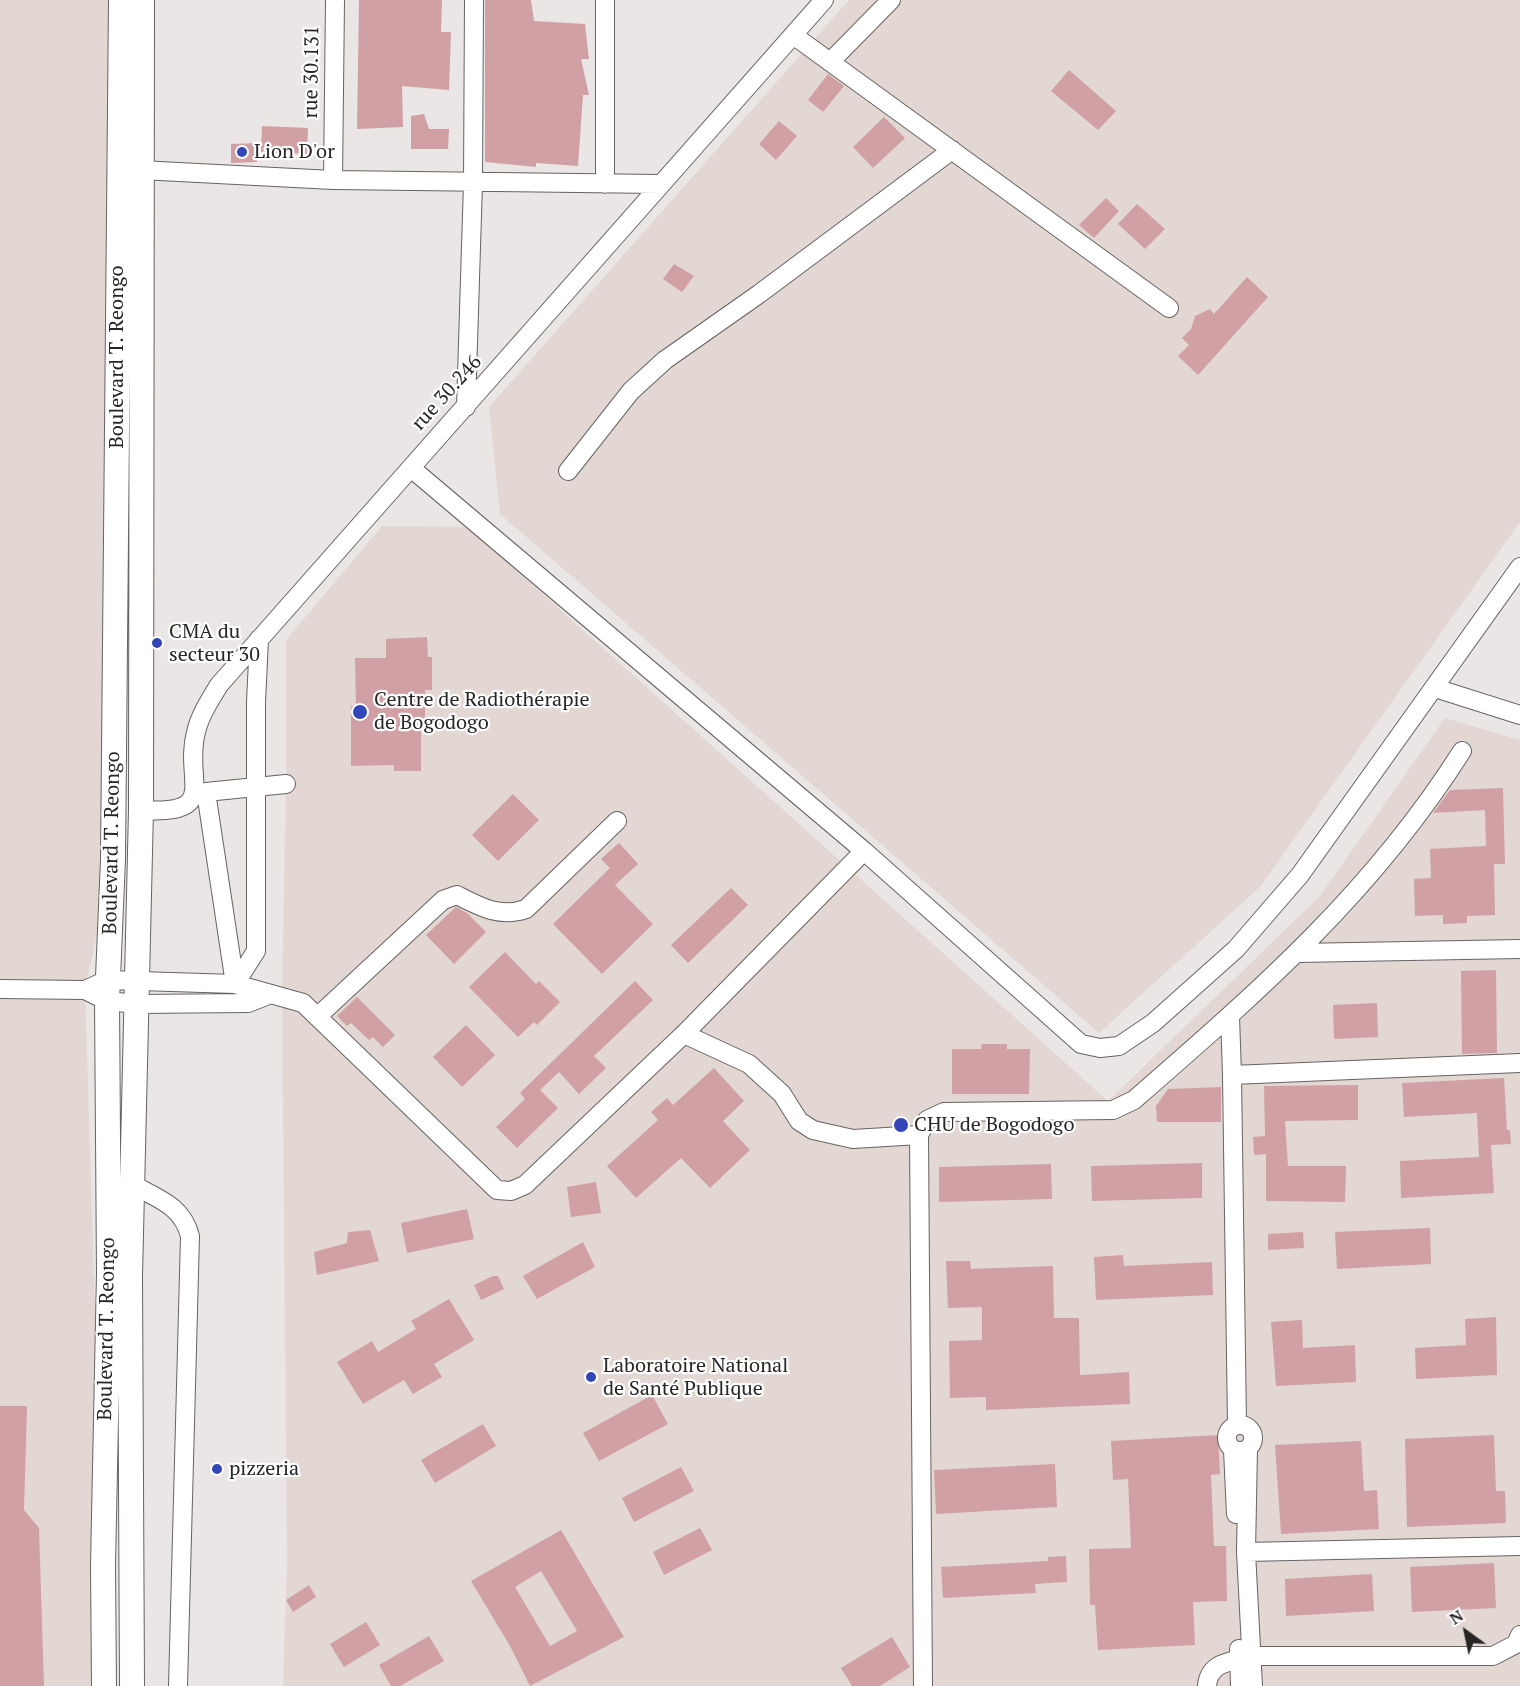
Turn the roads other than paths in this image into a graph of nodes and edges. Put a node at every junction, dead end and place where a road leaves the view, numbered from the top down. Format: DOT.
graph roads {
  1 [pos="121,0"];
  2 [pos="142,0"];
  3 [pos="335,0"];
  4 [pos="474,0"];
  5 [pos="605,0"];
  6 [pos="824,0"];
  7 [pos="891,0"];
  8 [pos="793,35"];
  9 [pos="830,62"];
  10 [pos="952,150"];
  11 [pos="140,170"];
  12 [pos="333,180"];
  13 [pos="473,183"];
  14 [pos="605,184"];
  15 [pos="659,184"];
  16 [pos="1169,308"];
  17 [pos="466,407"];
  18 [pos="411,468"];
  19 [pos="568,471"];
  20 [pos="1520,567"];
  21 [pos="259,639"];
  22 [pos="1435,688"];
  23 [pos="1520,715"];
  24 [pos="1462,751"];
  25 [pos="286,784"];
  26 [pos="257,787"];
  27 [pos="200,793"];
  28 [pos="141,810"];
  29 [pos="617,821"];
  30 [pos="864,851"];
  31 [pos="1520,949"];
  32 [pos="1298,953"];
  33 [pos="235,984"];
  34 [pos="0,989"];
  35 [pos="107,990"];
  36 [pos="138,993"];
  37 [pos="271,994"];
  38 [pos="1230,1016"];
  39 [pos="317,1017"];
  40 [pos="684,1034"];
  41 [pos="1520,1063"];
  42 [pos="1232,1075"];
  43 [pos="919,1134"];
  44 [pos="133,1185"];
  45 [pos="1240,1450"];
  46 [pos="1520,1546"];
  47 [pos="1246,1552"];
  48 [pos="1520,1635"];
  49 [pos="1246,1658"];
  50 [pos="104,1686"];
  51 [pos="132,1686"];
  52 [pos="178,1686"];
  53 [pos="923,1686"];
  54 [pos="1207,1686"];
  55 [pos="1240,1686"];
  56 [pos="1253,1686"];
  1 -- 35 [label="main road, Boulevard T. Reongo"];
  2 -- 11 [label="main road, Boulevard T. Reongo"];
  3 -- 12 [label="street, rue 30.131"];
  4 -- 13 [label="street"];
  5 -- 14 [label="street"];
  6 -- 8 [label="street, rue 30.246"];
  7 -- 9 [label="street"];
  8 -- 9 [label="street"];
  8 -- 15 [label="street, rue 30.246"];
  9 -- 10 [label="street"];
  10 -- 16 [label="street"];
  10 -- 19 [label="street"];
  11 -- 12 [label="street"];
  11 -- 28 [label="main road, Boulevard T. Reongo"];
  12 -- 13 [label="street"];
  13 -- 14 [label="street"];
  13 -- 17 [label="street"];
  14 -- 15 [label="street"];
  15 -- 17 [label="street, rue 30.246"];
  17 -- 18 [label="street, rue 30.246"];
  18 -- 21 [label="street, rue 30.246"];
  18 -- 30 [label="street"];
  20 -- 22 [label="street"];
  21 -- 26 [label="street"];
  21 -- 27 [label="street, rue 30.246"];
  22 -- 23 [label="street"];
  22 -- 30 [label="street"];
  24 -- 32 [label="street"];
  25 -- 26 [label="street"];
  26 -- 27 [label="street"];
  26 -- 33 [label="street"];
  27 -- 28 [label="street"];
  27 -- 33 [label="street, rue 30.246"];
  28 -- 36 [label="main road, Boulevard T. Reongo"];
  29 -- 39 [label="street"];
  30 -- 40 [label="street"];
  31 -- 32 [label="street"];
  32 -- 38 [label="street"];
  33 -- 36 [label="street"];
  33 -- 37 [label="street"];
  34 -- 35 [label="street"];
  35 -- 36 [label="street"];
  35 -- 50 [label="main road, Boulevard T. Reongo"];
  36 -- 37 [label="street"];
  36 -- 44 [label="main road, Boulevard T. Reongo"];
  37 -- 39 [label="street"];
  38 -- 42 [label="street"];
  38 -- 43 [label="street"];
  39 -- 40 [label="street"];
  40 -- 43 [label="street"];
  41 -- 42 [label="street"];
  42 -- 45 [label="street"];
  43 -- 53 [label="street"];
  44 -- 51 [label="main road, Boulevard T. Reongo"];
  44 -- 52 [label="street"];
  45 -- 47 [label="street"];
  45 -- 49 [label="street"];
  46 -- 47 [label="street"];
  47 -- 49 [label="street"];
  48 -- 49 [label="street"];
  49 -- 54 [label="street"];
  49 -- 55 [label="street"];
  49 -- 56 [label="street"];
}
